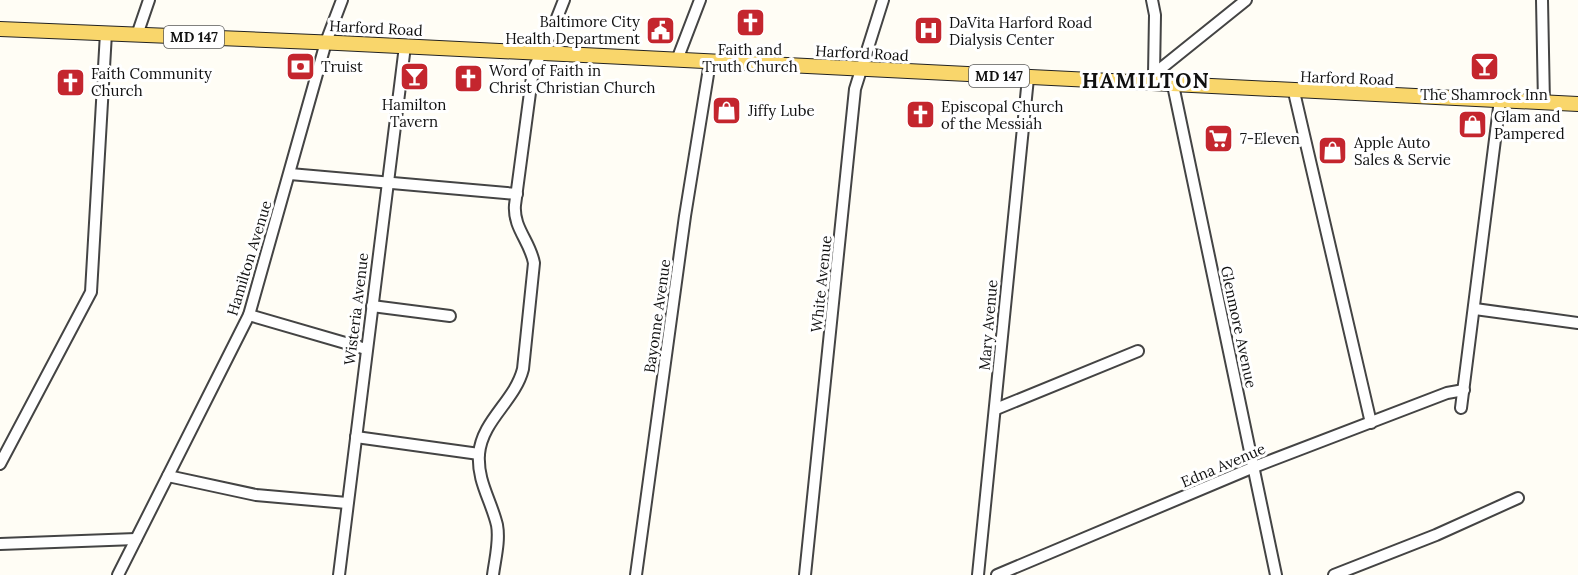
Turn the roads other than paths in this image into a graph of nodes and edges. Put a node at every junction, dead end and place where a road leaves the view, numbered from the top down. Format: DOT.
graph roads {
  1 [pos="149,0"];
  2 [pos="342,0"];
  3 [pos="564,0"];
  4 [pos="700,0"];
  5 [pos="883,0"];
  6 [pos="1152,0"];
  7 [pos="1246,0"];
  8 [pos="1542,0"];
  9 [pos="0,29"];
  10 [pos="106,33"];
  11 [pos="137,34"];
  12 [pos="326,42"];
  13 [pos="405,46"];
  14 [pos="542,53"];
  15 [pos="677,60"];
  16 [pos="710,62"];
  17 [pos="860,69"];
  18 [pos="1028,78"];
  19 [pos="1152,79"];
  20 [pos="1173,86"];
  21 [pos="1294,92"];
  22 [pos="1500,100"];
  23 [pos="1544,103"];
  24 [pos="1578,104"];
  25 [pos="290,174"];
  26 [pos="387,182"];
  27 [pos="517,194"];
  28 [pos="372,306"];
  29 [pos="1474,309"];
  30 [pos="249,315"];
  31 [pos="450,316"];
  32 [pos="1578,323"];
  33 [pos="366,348"];
  34 [pos="1138,351"];
  35 [pos="1464,390"];
  36 [pos="1461,408"];
  37 [pos="996,409"];
  38 [pos="1371,423"];
  39 [pos="356,437"];
  40 [pos="479,454"];
  41 [pos="0,464"];
  42 [pos="1254,467"];
  43 [pos="168,476"];
  44 [pos="1518,498"];
  45 [pos="347,503"];
  46 [pos="135,539"];
  47 [pos="0,544"];
  48 [pos="119,575"];
  49 [pos="339,575"];
  50 [pos="493,575"];
  51 [pos="636,575"];
  52 [pos="805,575"];
  53 [pos="978,575"];
  54 [pos="997,575"];
  55 [pos="1276,575"];
  56 [pos="1334,575"];
  1 -- 11 [label="street"];
  2 -- 12 [label="street, Hamilton Avenue"];
  3 -- 14 [label="street"];
  4 -- 15 [label="street"];
  5 -- 17 [label="street, White Avenue"];
  6 -- 19 [label="street"];
  7 -- 19 [label="street"];
  8 -- 23 [label="street"];
  9 -- 10 [label="main road, Harford Road / MD 147"];
  10 -- 11 [label="main road, Harford Road / MD 147"];
  10 -- 41 [label="street"];
  11 -- 12 [label="main road, Harford Road / MD 147"];
  12 -- 13 [label="main road, Harford Road / MD 147"];
  12 -- 25 [label="street, Hamilton Avenue"];
  13 -- 14 [label="main road, Harford Road / MD 147"];
  13 -- 26 [label="street, Wisteria Avenue"];
  14 -- 15 [label="main road, Harford Road / MD 147"];
  14 -- 27 [label="street"];
  15 -- 16 [label="main road, Harford Road / MD 147"];
  16 -- 17 [label="main road, Harford Road / MD 147"];
  16 -- 51 [label="street, Bayonne Avenue"];
  17 -- 18 [label="main road, Harford Road / MD 147"];
  17 -- 52 [label="street, White Avenue"];
  18 -- 19 [label="main road, Harford Road / MD 147"];
  18 -- 37 [label="street, Mary Avenue"];
  19 -- 20 [label="main road, Harford Road / MD 147"];
  20 -- 21 [label="main road, Harford Road / MD 147"];
  20 -- 42 [label="street, Glenmore Avenue"];
  21 -- 22 [label="main road, Harford Road / MD 147"];
  21 -- 38 [label="street"];
  22 -- 23 [label="main road, Harford Road / MD 147"];
  22 -- 29 [label="street"];
  23 -- 24 [label="main road, Harford Road / MD 147"];
  25 -- 26 [label="street"];
  25 -- 30 [label="street, Hamilton Avenue"];
  26 -- 27 [label="street"];
  26 -- 28 [label="street, Wisteria Avenue"];
  27 -- 40 [label="street"];
  28 -- 31 [label="street"];
  28 -- 33 [label="street, Wisteria Avenue"];
  29 -- 32 [label="street"];
  29 -- 35 [label="street"];
  30 -- 33 [label="street"];
  30 -- 43 [label="street, Hamilton Avenue"];
  33 -- 39 [label="street, Wisteria Avenue"];
  34 -- 37 [label="street"];
  35 -- 36 [label="street"];
  35 -- 38 [label="street, Edna Avenue"];
  37 -- 53 [label="street, Mary Avenue"];
  38 -- 42 [label="street, Edna Avenue"];
  39 -- 40 [label="street"];
  39 -- 45 [label="street, Wisteria Avenue"];
  40 -- 50 [label="street"];
  42 -- 54 [label="street, Edna Avenue"];
  42 -- 55 [label="street, Glenmore Avenue"];
  43 -- 45 [label="street"];
  43 -- 46 [label="street, Hamilton Avenue"];
  44 -- 56 [label="street"];
  45 -- 49 [label="street, Wisteria Avenue"];
  46 -- 47 [label="street"];
  46 -- 48 [label="street, Hamilton Avenue"];
}
